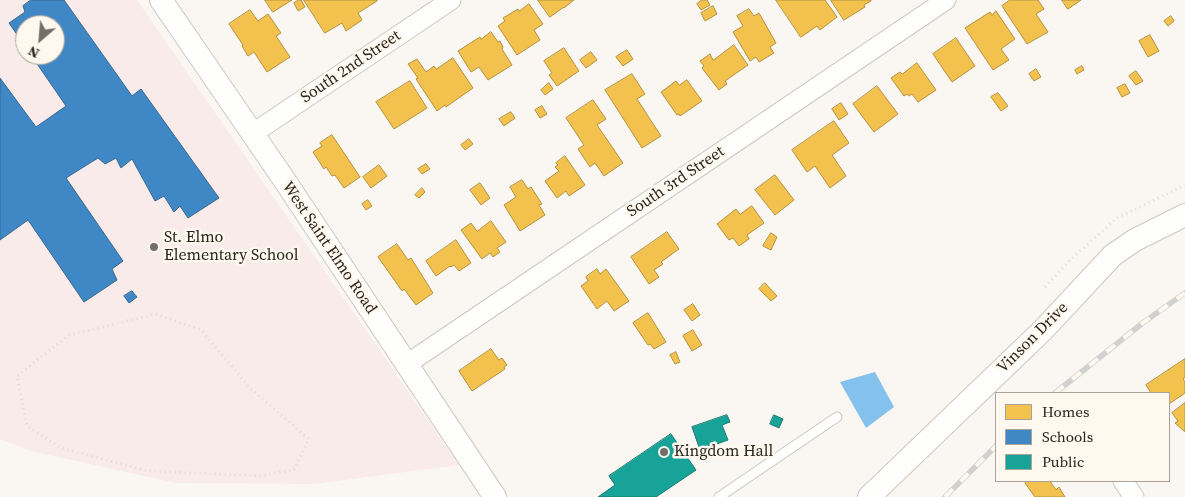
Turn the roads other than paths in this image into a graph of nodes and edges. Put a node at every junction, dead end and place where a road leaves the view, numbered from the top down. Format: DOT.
graph roads {
  1 [pos="161,0"];
  2 [pos="451,0"];
  3 [pos="946,0"];
  4 [pos="252,134"];
  5 [pos="1185,215"];
  6 [pos="407,364"];
  7 [pos="837,417"];
  8 [pos="1124,482"];
  9 [pos="495,497"];
  10 [pos="719,497"];
  11 [pos="869,497"];
  12 [pos="1134,497"];
  1 -- 4 [label="street, West Saint Elmo Road"];
  2 -- 4 [label="street, South 2nd Street"];
  3 -- 6 [label="street, South 3rd Street"];
  4 -- 6 [label="street, West Saint Elmo Road"];
  5 -- 11 [label="street, Vinson Drive"];
  6 -- 9 [label="street, West Saint Elmo Road"];
  7 -- 10 [label="lane"];
  8 -- 12 [label="street"];
}
